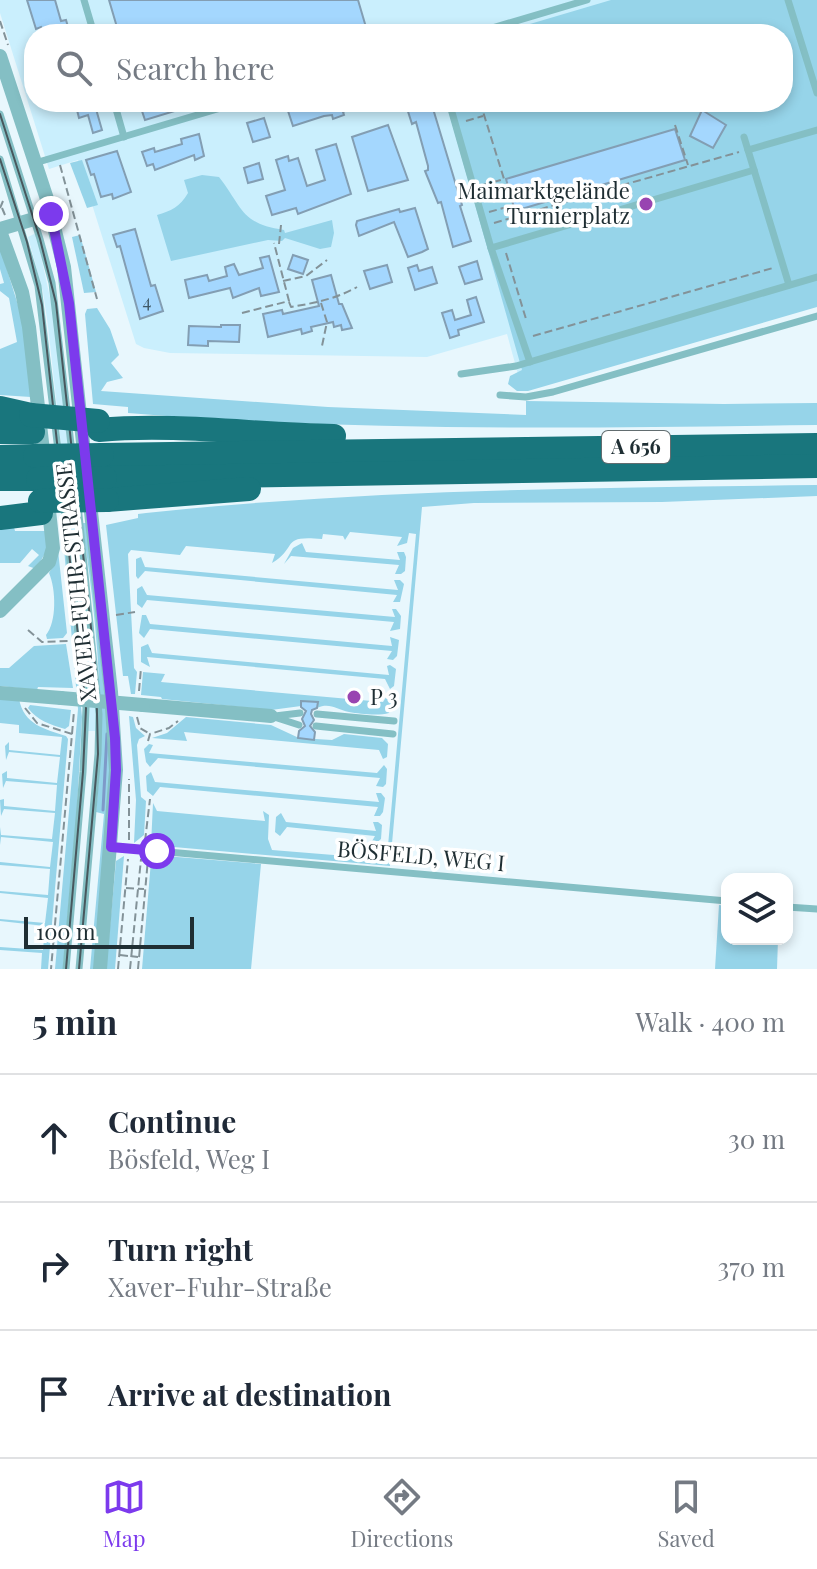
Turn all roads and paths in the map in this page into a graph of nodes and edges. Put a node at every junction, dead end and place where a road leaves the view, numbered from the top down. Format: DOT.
graph roads {
  1 [pos="84,0"];
  2 [pos="587,0"];
  3 [pos="788,0"];
  4 [pos="91,24"];
  5 [pos="506,24"];
  6 [pos="0,56"];
  7 [pos="817,93"];
  8 [pos="117,112"];
  9 [pos="208,112"];
  10 [pos="452,112"];
  11 [pos="483,112"];
  12 [pos="0,114"];
  13 [pos="484,116"];
  14 [pos="455,124"];
  15 [pos="675,125"];
  16 [pos="817,130"];
  17 [pos="124,137"];
  18 [pos="744,137"];
  19 [pos="748,150"];
  20 [pos="58,156"];
  21 [pos="0,159"];
  22 [pos="35,163"];
  23 [pos="688,167"];
  24 [pos="754,170"];
  25 [pos="623,185"];
  26 [pos="474,188"];
  27 [pos="630,206"];
  28 [pos="507,207"];
  29 [pos="51,214"];
  30 [pos="481,214"];
  31 [pos="28,221"];
  32 [pos="281,225"];
  33 [pos="485,226"];
  34 [pos="0,230"];
  35 [pos="274,243"];
  36 [pos="279,244"];
  37 [pos="491,248"];
  38 [pos="504,248"];
  39 [pos="327,260"];
  40 [pos="783,265"];
  41 [pos="817,277"];
  42 [pos="282,281"];
  43 [pos="789,285"];
  44 [pos="357,287"];
  45 [pos="97,299"];
  46 [pos="289,301"];
  47 [pos="321,301"];
  48 [pos="242,313"];
  49 [pos="817,316"];
  50 [pos="527,322"];
  51 [pos="322,346"];
  52 [pos="534,361"];
  53 [pos="461,374"];
  54 [pos="500,395"];
  55 [pos="0,408"];
  56 [pos="0,432"];
  57 [pos="817,445"];
  58 [pos="454,450"];
  59 [pos="0,457"];
  60 [pos="36,466"];
  61 [pos="817,466"];
  62 [pos="382,473"];
  63 [pos="0,479"];
  64 [pos="106,485"];
  65 [pos="0,501"];
  66 [pos="0,518"];
  67 [pos="0,611"];
  68 [pos="135,612"];
  69 [pos="113,615"];
  70 [pos="28,630"];
  71 [pos="70,641"];
  72 [pos="0,693"];
  73 [pos="25,709"];
  74 [pos="300,713"];
  75 [pos="317,714"];
  76 [pos="271,716"];
  77 [pos="394,721"];
  78 [pos="176,722"];
  79 [pos="299,725"];
  80 [pos="316,726"];
  81 [pos="393,734"];
  82 [pos="148,741"];
  83 [pos="150,799"];
  84 [pos="111,847"];
  85 [pos="129,848"];
  86 [pos="145,850"];
  87 [pos="125,888"];
  88 [pos="138,889"];
  89 [pos="145,890"];
  90 [pos="721,900"];
  91 [pos="793,907"];
  92 [pos="817,909"];
  93 [pos="119,955"];
  94 [pos="131,956"];
  95 [pos="139,957"];
  96 [pos="51,969"];
  97 [pos="66,969"];
  98 [pos="79,969"];
  99 [pos="100,969"];
  100 [pos="118,969"];
  101 [pos="130,969"];
  102 [pos="138,969"];
  1 -- 4 [label="lane"];
  2 -- 5 [label="lane"];
  3 -- 7 [label="lane"];
  6 -- 22 [label="street, XAVER-FUHR-STRASSE"];
  8 -- 17 [label="lane"];
  9 -- 17 [label="lane"];
  10 -- 14 [label="lane"];
  11 -- 13 [label="path"];
  12 -- 31 [label="lane"];
  13 -- 14 [label="path"];
  13 -- 26 [label="path"];
  14 -- 26 [label="lane"];
  15 -- 23 [label="path"];
  16 -- 19 [label="lane"];
  17 -- 20 [label="lane"];
  18 -- 19 [label="lane"];
  19 -- 23 [label="path"];
  19 -- 24 [label="lane"];
  20 -- 22 [label="lane"];
  20 -- 45 [label="path"];
  21 -- 31 [label="lane"];
  22 -- 29 [label="street, XAVER-FUHR-STRASSE"];
  23 -- 25 [label="path"];
  24 -- 27 [label="lane"];
  24 -- 40 [label="lane"];
  25 -- 27 [label="path"];
  25 -- 33 [label="path"];
  26 -- 30 [label="lane"];
  27 -- 37 [label="lane"];
  28 -- 30 [label="path"];
  29 -- 31 [label="street"];
  29 -- 84 [label="street, XAVER-FUHR-STRASSE"];
  30 -- 33 [label="lane"];
  31 -- 34 [label="street"];
  31 -- 97 [label="lane"];
  31 -- 98 [label="lane"];
  32 -- 36 [label="path"];
  33 -- 37 [label="lane"];
  34 -- 67 [label="street"];
  35 -- 42 [label="path"];
  37 -- 52 [label="lane"];
  38 -- 50 [label="path"];
  39 -- 42 [label="path"];
  40 -- 43 [label="lane"];
  40 -- 52 [label="path"];
  41 -- 43 [label="lane"];
  42 -- 46 [label="path"];
  43 -- 52 [label="lane"];
  44 -- 47 [label="path"];
  46 -- 47 [label="path"];
  46 -- 48 [label="path"];
  47 -- 51 [label="path"];
  49 -- 54 [label="lane"];
  52 -- 53 [label="lane"];
  55 -- 60 [label="highway"];
  56 -- 60 [label="highway"];
  57 -- 58 [label="highway, A 656"];
  58 -- 60 [label="highway, bridge"];
  58 -- 64 [label="highway, A 656"];
  59 -- 60 [label="highway, A 656"];
  60 -- 63 [label="highway, A 656"];
  60 -- 64 [label="highway, A 656, bridge"];
  60 -- 64 [label="highway"];
  60 -- 65 [label="highway"];
  60 -- 66 [label="highway"];
  61 -- 62 [label="highway, A 656"];
  62 -- 64 [label="highway, A 656"];
  62 -- 64 [label="highway"];
  68 -- 69 [label="path"];
  70 -- 71 [label="path"];
  72 -- 76 [label="street, bridge"];
  73 -- 96 [label="path"];
  74 -- 76 [label="lane"];
  75 -- 77 [label="lane"];
  76 -- 79 [label="lane"];
  78 -- 82 [label="path"];
  80 -- 81 [label="lane"];
  83 -- 86 [label="path"];
  84 -- 85 [label="lane, BÖSFELD, WEG I"];
  84 -- 99 [label="street, XAVER-FUHR-STRASSE"];
  85 -- 86 [label="lane, BÖSFELD, WEG I"];
  85 -- 87 [label="path"];
  86 -- 88 [label="path"];
  86 -- 89 [label="path"];
  86 -- 90 [label="lane, BÖSFELD, WEG I"];
  87 -- 88 [label="path"];
  87 -- 93 [label="path"];
  88 -- 89 [label="path"];
  88 -- 94 [label="path"];
  89 -- 95 [label="path"];
  91 -- 92 [label="lane"];
  93 -- 94 [label="path"];
  93 -- 100 [label="path"];
  94 -- 95 [label="path"];
  94 -- 101 [label="path"];
  95 -- 102 [label="path"];
}
